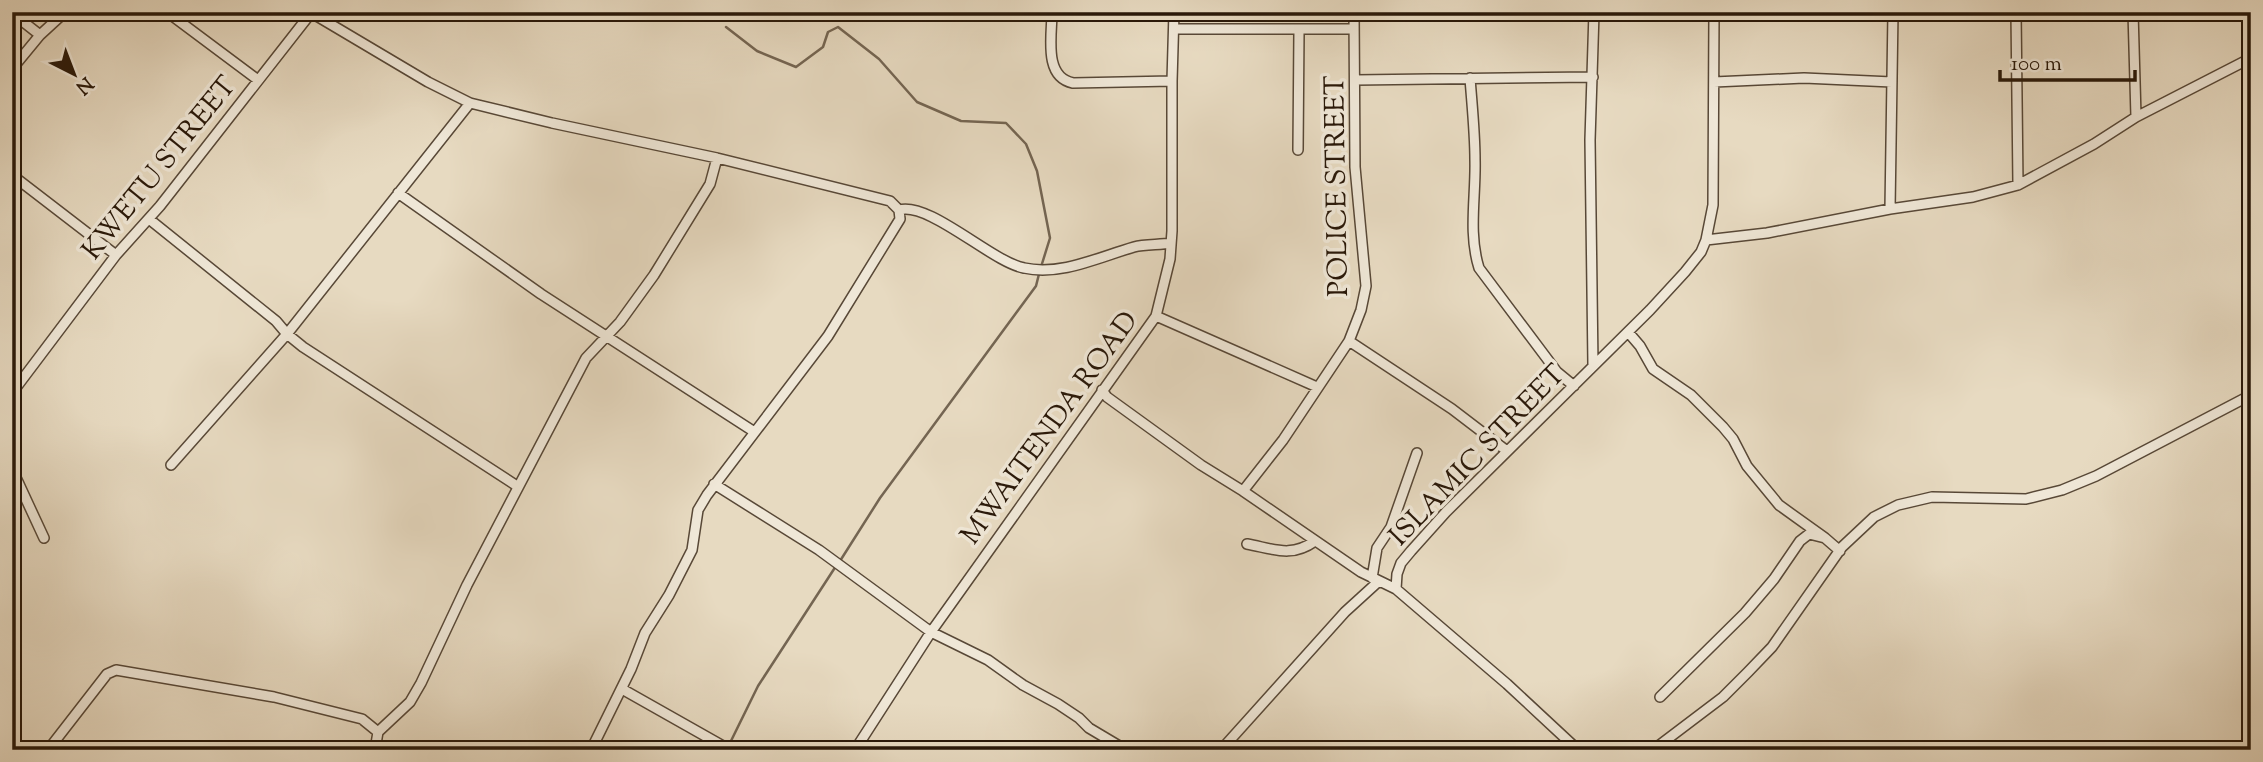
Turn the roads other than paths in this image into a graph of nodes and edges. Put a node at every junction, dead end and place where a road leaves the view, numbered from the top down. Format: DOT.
graph roads {
  1 [pos="65,12"];
  2 [pos="167,12"];
  3 [pos="1052,12"];
  4 [pos="1174,12"];
  5 [pos="1354,12"];
  6 [pos="1594,12"];
  7 [pos="1714,12"];
  8 [pos="1893,12"];
  9 [pos="2016,12"];
  10 [pos="2133,12"];
  11 [pos="12,13"];
  12 [pos="310,13"];
  13 [pos="1174,29"];
  14 [pos="1354,29"];
  15 [pos="1299,31"];
  16 [pos="40,35"];
  17 [pos="2251,58"];
  18 [pos="12,69"];
  19 [pos="1593,76"];
  20 [pos="1470,78"];
  21 [pos="258,80"];
  22 [pos="1356,80"];
  23 [pos="1172,81"];
  24 [pos="1714,82"];
  25 [pos="1892,82"];
  26 [pos="471,103"];
  27 [pos="2136,117"];
  28 [pos="1298,150"];
  29 [pos="718,158"];
  30 [pos="12,175"];
  31 [pos="2018,185"];
  32 [pos="398,194"];
  33 [pos="1890,209"];
  34 [pos="899,210"];
  35 [pos="149,219"];
  36 [pos="1706,240"];
  37 [pos="1171,243"];
  38 [pos="116,255"];
  39 [pos="1156,316"];
  40 [pos="1628,332"];
  41 [pos="287,334"];
  42 [pos="607,336"];
  43 [pos="1349,341"];
  44 [pos="1593,365"];
  45 [pos="1574,386"];
  46 [pos="1317,387"];
  47 [pos="1102,390"];
  48 [pos="12,393"];
  49 [pos="2251,395"];
  50 [pos="753,431"];
  51 [pos="1507,451"];
  52 [pos="1417,453"];
  53 [pos="171,465"];
  54 [pos="12,469"];
  55 [pos="714,484"];
  56 [pos="517,486"];
  57 [pos="1243,491"];
  58 [pos="44,538"];
  59 [pos="1825,538"];
  60 [pos="1315,541"];
  61 [pos="1247,544"];
  62 [pos="1840,551"];
  63 [pos="1375,579"];
  64 [pos="1396,589"];
  65 [pos="931,632"];
  66 [pos="622,689"];
  67 [pos="1661,697"];
  68 [pos="378,732"];
  69 [pos="48,750"];
  70 [pos="375,750"];
  71 [pos="591,750"];
  72 [pos="730,750"];
  73 [pos="855,750"];
  74 [pos="1126,750"];
  75 [pos="1221,750"];
  76 [pos="1578,750"];
  77 [pos="1653,750"];
  1 -- 16 [label="street"];
  2 -- 21 [label="street"];
  3 -- 23 [label="street"];
  4 -- 13 [label="street, MWAITENDA ROAD"];
  5 -- 14 [label="street, POLICE STREET"];
  6 -- 19 [label="street"];
  7 -- 24 [label="street, ISLAMIC STREET"];
  8 -- 25 [label="street"];
  9 -- 31 [label="street"];
  10 -- 27 [label="street"];
  11 -- 16 [label="street"];
  12 -- 21 [label="street, KWETU STREET"];
  12 -- 26 [label="street"];
  13 -- 15 [label="street"];
  13 -- 23 [label="street, MWAITENDA ROAD"];
  14 -- 15 [label="street"];
  14 -- 22 [label="street, POLICE STREET"];
  15 -- 28 [label="street"];
  16 -- 18 [label="street"];
  17 -- 27 [label="street"];
  19 -- 20 [label="street"];
  19 -- 44 [label="street"];
  20 -- 22 [label="street"];
  20 -- 45 [label="street"];
  21 -- 35 [label="street, KWETU STREET"];
  22 -- 43 [label="street, POLICE STREET"];
  23 -- 37 [label="street, MWAITENDA ROAD"];
  24 -- 25 [label="street"];
  24 -- 36 [label="street, ISLAMIC STREET"];
  25 -- 33 [label="street"];
  26 -- 29 [label="street"];
  26 -- 32 [label="street"];
  27 -- 31 [label="street"];
  29 -- 34 [label="street"];
  29 -- 42 [label="street"];
  30 -- 38 [label="street"];
  31 -- 33 [label="street"];
  32 -- 41 [label="street"];
  32 -- 42 [label="street"];
  33 -- 36 [label="street"];
  34 -- 37 [label="street"];
  34 -- 50 [label="street"];
  35 -- 38 [label="street, KWETU STREET"];
  35 -- 41 [label="street"];
  36 -- 40 [label="street, ISLAMIC STREET"];
  37 -- 39 [label="street, MWAITENDA ROAD"];
  38 -- 48 [label="street, KWETU STREET"];
  39 -- 46 [label="street"];
  39 -- 47 [label="street, MWAITENDA ROAD"];
  40 -- 44 [label="street, ISLAMIC STREET"];
  40 -- 59 [label="street"];
  41 -- 53 [label="street"];
  41 -- 56 [label="street"];
  42 -- 50 [label="street"];
  42 -- 56 [label="street"];
  43 -- 46 [label="street, POLICE STREET"];
  43 -- 51 [label="street"];
  44 -- 45 [label="street, ISLAMIC STREET"];
  45 -- 51 [label="street, ISLAMIC STREET"];
  46 -- 57 [label="street, POLICE STREET"];
  47 -- 57 [label="street"];
  47 -- 65 [label="street, MWAITENDA ROAD"];
  49 -- 62 [label="street"];
  50 -- 55 [label="street"];
  51 -- 64 [label="street, ISLAMIC STREET"];
  52 -- 63 [label="street"];
  54 -- 58 [label="street"];
  55 -- 65 [label="street"];
  55 -- 66 [label="street"];
  56 -- 68 [label="street"];
  57 -- 60 [label="street"];
  59 -- 62 [label="street"];
  59 -- 67 [label="street"];
  60 -- 61 [label="street"];
  60 -- 63 [label="street"];
  62 -- 77 [label="street"];
  63 -- 64 [label="street"];
  63 -- 75 [label="street"];
  64 -- 76 [label="street, ISLAMIC STREET"];
  65 -- 73 [label="street, MWAITENDA ROAD"];
  65 -- 74 [label="street"];
  66 -- 71 [label="street"];
  66 -- 72 [label="street"];
  68 -- 69 [label="street"];
  68 -- 70 [label="street"];
}
